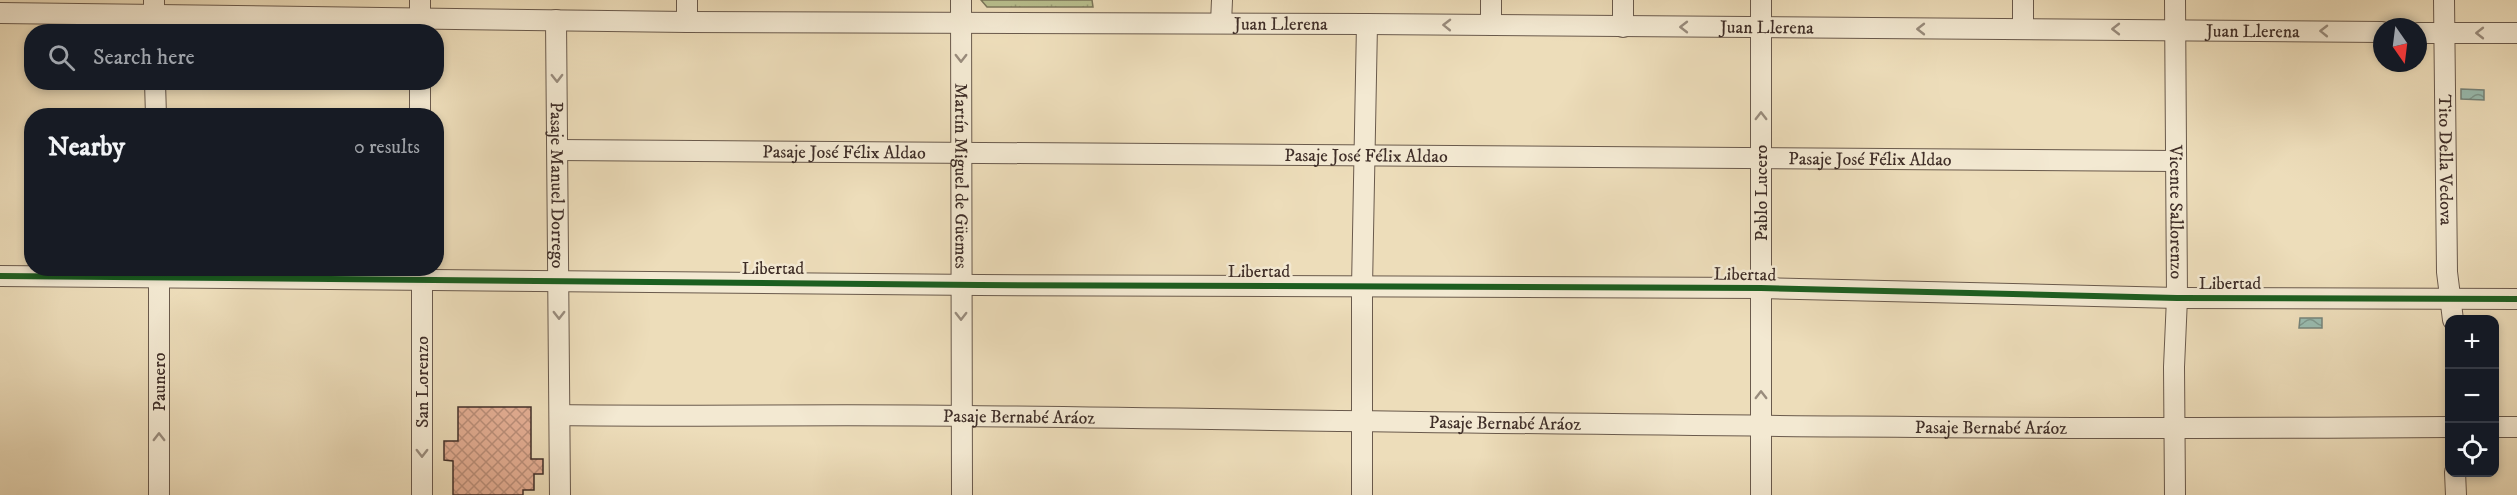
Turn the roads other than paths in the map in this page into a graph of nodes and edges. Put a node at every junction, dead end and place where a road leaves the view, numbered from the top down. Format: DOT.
graph roads {
  1 [pos="687,0"];
  2 [pos="961,0"];
  3 [pos="1222,0"];
  4 [pos="1491,0"];
  5 [pos="1623,0"];
  6 [pos="1761,0"];
  7 [pos="2023,0"];
  8 [pos="2175,0"];
  9 [pos="2444,0"];
  10 [pos="0,14"];
  11 [pos="154,15"];
  12 [pos="420,17"];
  13 [pos="556,20"];
  14 [pos="687,22"];
  15 [pos="961,23"];
  16 [pos="1221,23"];
  17 [pos="1367,24"];
  18 [pos="1491,25"];
  19 [pos="1623,27"];
  20 [pos="1761,28"];
  21 [pos="2023,29"];
  22 [pos="2174,30"];
  23 [pos="2373,32"];
  24 [pos="2427,33"];
  25 [pos="2444,33"];
  26 [pos="2517,33"];
  27 [pos="155,90"];
  28 [pos="420,90"];
  29 [pos="156,108"];
  30 [pos="420,108"];
  31 [pos="558,150"];
  32 [pos="961,152"];
  33 [pos="1365,155"];
  34 [pos="1761,158"];
  35 [pos="2175,160"];
  36 [pos="444,275"];
  37 [pos="0,276"];
  38 [pos="24,276"];
  39 [pos="159,276"];
  40 [pos="422,276"];
  41 [pos="559,281"];
  42 [pos="961,285"];
  43 [pos="1362,287"];
  44 [pos="1761,288"];
  45 [pos="2177,297"];
  46 [pos="2451,299"];
  47 [pos="2517,299"];
  48 [pos="2453,315"];
  49 [pos="560,415"];
  50 [pos="962,416"];
  51 [pos="1362,421"];
  52 [pos="1761,427"];
  53 [pos="2499,427"];
  54 [pos="2517,427"];
  55 [pos="2445,428"];
  56 [pos="2175,429"];
  57 [pos="2455,477"];
  58 [pos="159,495"];
  59 [pos="422,495"];
  60 [pos="560,495"];
  61 [pos="962,495"];
  62 [pos="1362,495"];
  63 [pos="1761,495"];
  64 [pos="2175,495"];
  65 [pos="2456,495"];
  1 -- 14 [label="street"];
  2 -- 15 [label="street, Martín Miguel de Güemes"];
  3 -- 16 [label="street"];
  4 -- 18 [label="street"];
  5 -- 19 [label="street"];
  6 -- 20 [label="street, Pablo Lucero"];
  7 -- 21 [label="street"];
  8 -- 22 [label="street, Vicente Sallorenzo"];
  9 -- 25 [label="street, Tito Della Vedova"];
  10 -- 11 [label="street, Juan Llerena"];
  11 -- 12 [label="street, Juan Llerena"];
  12 -- 13 [label="street, Juan Llerena"];
  13 -- 14 [label="street, Juan Llerena"];
  13 -- 31 [label="street, Pasaje Manuel Dorrego, one-way"];
  14 -- 15 [label="street, Juan Llerena"];
  15 -- 16 [label="street, Juan Llerena"];
  15 -- 32 [label="street, Martín Miguel de Güemes, one-way"];
  16 -- 17 [label="street, Juan Llerena"];
  18 -- 17 [label="street, Juan Llerena, one-way"];
  17 -- 33 [label="street"];
  18 -- 19 [label="street, Juan Llerena"];
  20 -- 19 [label="street, Juan Llerena, one-way"];
  21 -- 20 [label="street, Juan Llerena, one-way"];
  34 -- 20 [label="street, Pablo Lucero, one-way"];
  22 -- 21 [label="street, Juan Llerena, one-way"];
  23 -- 22 [label="street, Juan Llerena, one-way"];
  22 -- 35 [label="street, Vicente Sallorenzo"];
  24 -- 25 [label="street"];
  26 -- 25 [label="street, one-way"];
  25 -- 46 [label="street, Tito Della Vedova"];
  27 -- 29 [label="street"];
  28 -- 30 [label="street"];
  31 -- 32 [label="street, Pasaje José Félix Aldao"];
  31 -- 41 [label="street, Pasaje Manuel Dorrego"];
  32 -- 33 [label="street, Pasaje José Félix Aldao"];
  32 -- 42 [label="street, Martín Miguel de Güemes"];
  33 -- 34 [label="street, Pasaje José Félix Aldao"];
  33 -- 43 [label="street"];
  34 -- 35 [label="street, Pasaje José Félix Aldao"];
  34 -- 44 [label="street, Pablo Lucero"];
  35 -- 45 [label="street, Vicente Sallorenzo"];
  36 -- 41 [label="street, Libertad"];
  37 -- 38 [label="street, Libertad"];
  58 -- 39 [label="street, Paunero, one-way"];
  40 -- 59 [label="street, San Lorenzo, one-way"];
  41 -- 42 [label="street, Libertad"];
  41 -- 49 [label="street, Pasaje Manuel Dorrego, one-way"];
  42 -- 43 [label="street, Libertad"];
  42 -- 50 [label="street, Martín Miguel de Güemes, one-way"];
  43 -- 44 [label="street, Libertad"];
  43 -- 51 [label="street"];
  44 -- 45 [label="street, Libertad"];
  52 -- 44 [label="street, Pablo Lucero, one-way"];
  45 -- 46 [label="street, Libertad"];
  45 -- 56 [label="street, Vicente Sallorenzo"];
  46 -- 47 [label="street, Libertad"];
  46 -- 48 [label="street, Tito Della Vedova"];
  49 -- 50 [label="street, Pasaje Bernabé Aráoz"];
  49 -- 60 [label="street, Pasaje Manuel Dorrego"];
  50 -- 51 [label="street, Pasaje Bernabé Aráoz"];
  50 -- 61 [label="street, Martín Miguel de Güemes"];
  51 -- 52 [label="street, Pasaje Bernabé Aráoz"];
  51 -- 62 [label="street"];
  52 -- 56 [label="street, Pasaje Bernabé Aráoz"];
  52 -- 63 [label="street, Pablo Lucero"];
  53 -- 54 [label="street"];
  55 -- 56 [label="street, Pasaje Bernabé Aráoz"];
  56 -- 64 [label="street, Vicente Sallorenzo"];
  57 -- 65 [label="street"];
}
